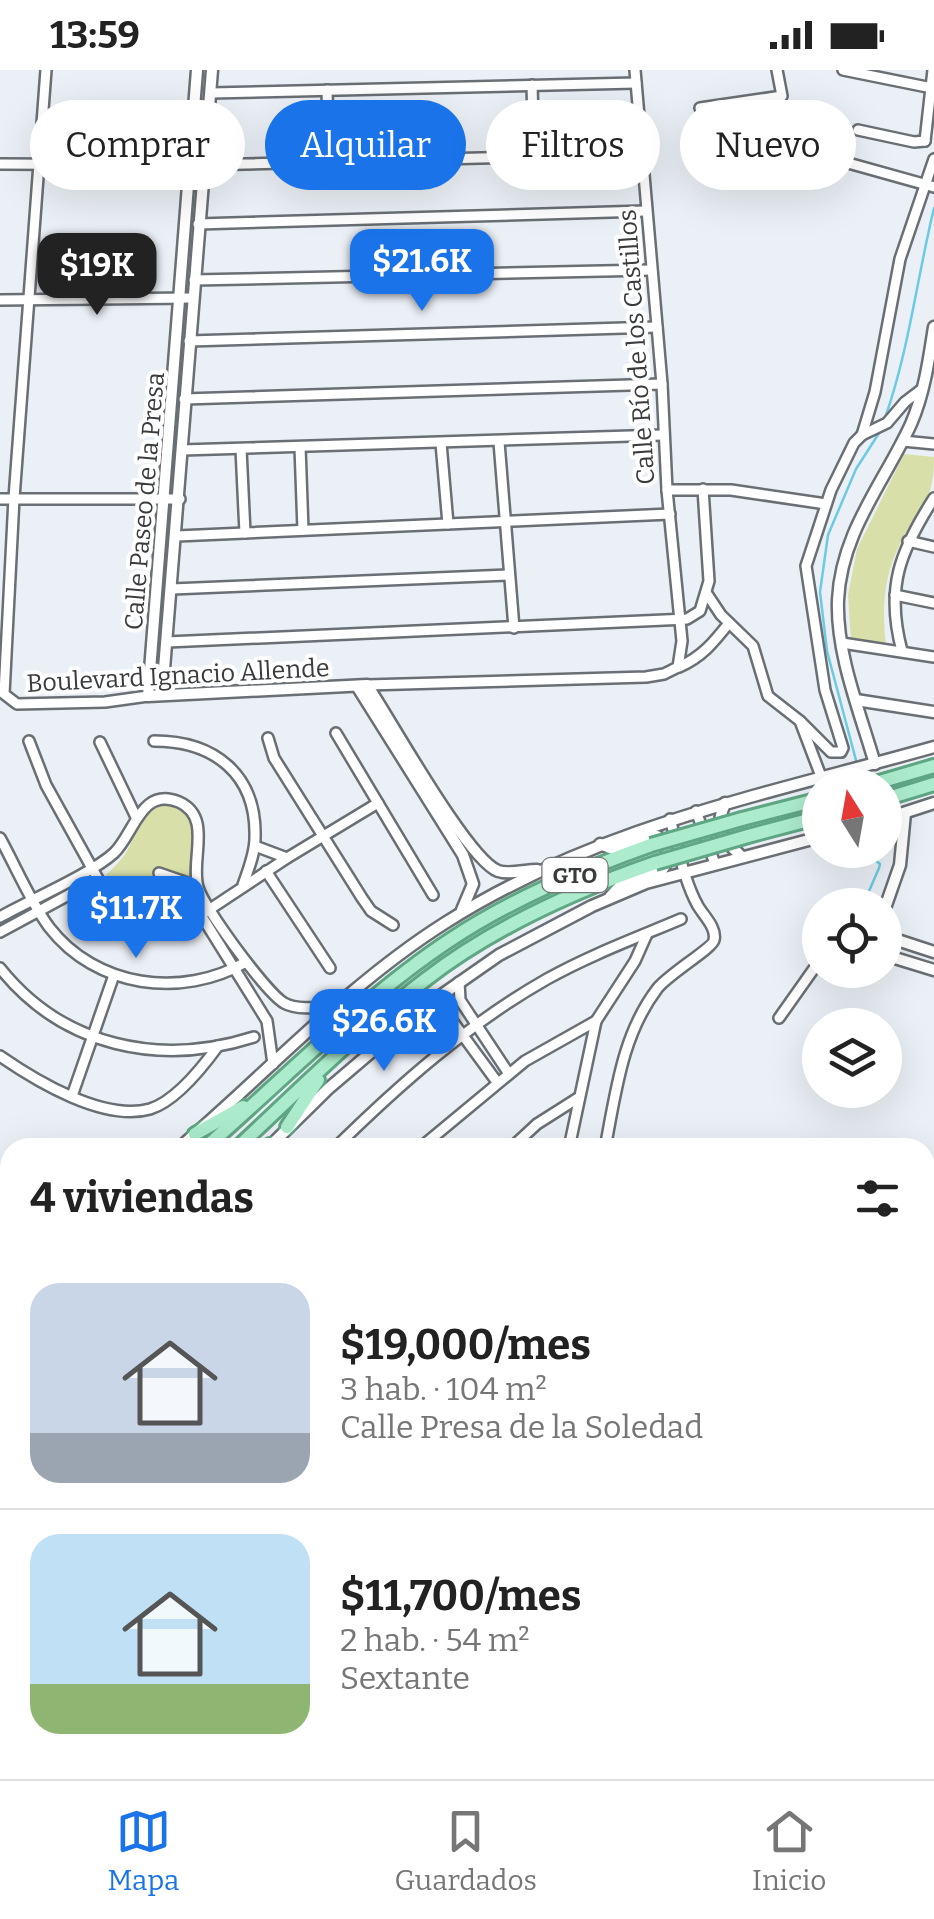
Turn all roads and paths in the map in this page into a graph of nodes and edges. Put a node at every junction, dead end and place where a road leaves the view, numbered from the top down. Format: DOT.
graph roads {
  1 [pos="46,70"];
  2 [pos="197,70"];
  3 [pos="212,70"];
  4 [pos="635,70"];
  5 [pos="777,70"];
  6 [pos="843,70"];
  7 [pos="933,70"];
  8 [pos="636,83"];
  9 [pos="532,85"];
  10 [pos="932,88"];
  11 [pos="327,90"];
  12 [pos="211,93"];
  13 [pos="44,100"];
  14 [pos="194,100"];
  15 [pos="210,100"];
  16 [pos="327,100"];
  17 [pos="532,100"];
  18 [pos="637,100"];
  19 [pos="768,100"];
  20 [pos="858,130"];
  21 [pos="930,144"];
  22 [pos="934,159"];
  23 [pos="30,163"];
  24 [pos="0,164"];
  25 [pos="856,165"];
  26 [pos="930,185"];
  27 [pos="39,190"];
  28 [pos="186,190"];
  29 [pos="201,190"];
  30 [pos="644,190"];
  31 [pos="645,211"];
  32 [pos="198,224"];
  33 [pos="650,270"];
  34 [pos="194,280"];
  35 [pos="179,298"];
  36 [pos="193,298"];
  37 [pos="30,299"];
  38 [pos="0,300"];
  39 [pos="657,327"];
  40 [pos="934,328"];
  41 [pos="189,341"];
  42 [pos="933,342"];
  43 [pos="662,384"];
  44 [pos="922,389"];
  45 [pos="184,398"];
  46 [pos="862,435"];
  47 [pos="662,436"];
  48 [pos="902,441"];
  49 [pos="499,442"];
  50 [pos="441,443"];
  51 [pos="934,444"];
  52 [pos="300,448"];
  53 [pos="241,449"];
  54 [pos="182,450"];
  55 [pos="703,489"];
  56 [pos="667,490"];
  57 [pos="14,498"];
  58 [pos="164,498"];
  59 [pos="934,498"];
  60 [pos="0,499"];
  61 [pos="180,499"];
  62 [pos="826,504"];
  63 [pos="670,514"];
  64 [pos="505,522"];
  65 [pos="448,524"];
  66 [pos="303,530"];
  67 [pos="244,533"];
  68 [pos="177,536"];
  69 [pos="908,542"];
  70 [pos="934,547"];
  71 [pos="508,574"];
  72 [pos="172,589"];
  73 [pos="706,594"];
  74 [pos="894,595"];
  75 [pos="934,603"];
  76 [pos="680,621"];
  77 [pos="729,624"];
  78 [pos="514,628"];
  79 [pos="167,642"];
  80 [pos="842,643"];
  81 [pos="902,651"];
  82 [pos="934,657"];
  83 [pos="678,667"];
  84 [pos="362,686"];
  85 [pos="162,694"];
  86 [pos="148,696"];
  87 [pos="856,700"];
  88 [pos="934,712"];
  89 [pos="800,721"];
  90 [pos="336,733"];
  91 [pos="268,738"];
  92 [pos="29,741"];
  93 [pos="154,741"];
  94 [pos="100,742"];
  95 [pos="934,747"];
  96 [pos="870,765"];
  97 [pos="934,766"];
  98 [pos="821,768"];
  99 [pos="860,768"];
  100 [pos="902,776"];
  101 [pos="802,784"];
  102 [pos="934,784"];
  103 [pos="902,794"];
  104 [pos="378,803"];
  105 [pos="725,803"];
  106 [pos="802,803"];
  107 [pos="934,803"];
  108 [pos="696,811"];
  109 [pos="904,812"];
  110 [pos="136,816"];
  111 [pos="670,819"];
  112 [pos="802,822"];
  113 [pos="324,837"];
  114 [pos="0,838"];
  115 [pos="802,841"];
  116 [pos="600,844"];
  117 [pos="255,846"];
  118 [pos="741,856"];
  119 [pos="287,858"];
  120 [pos="714,864"];
  121 [pos="93,866"];
  122 [pos="537,870"];
  123 [pos="266,871"];
  124 [pos="685,871"];
  125 [pos="159,873"];
  126 [pos="98,879"];
  127 [pos="244,885"];
  128 [pos="198,886"];
  129 [pos="892,888"];
  130 [pos="433,894"];
  131 [pos="34,898"];
  132 [pos="610,898"];
  133 [pos="211,907"];
  134 [pos="39,908"];
  135 [pos="461,914"];
  136 [pos="201,915"];
  137 [pos="0,917"];
  138 [pos="681,919"];
  139 [pos="392,925"];
  140 [pos="0,932"];
  141 [pos="646,934"];
  142 [pos="902,942"];
  143 [pos="934,952"];
  144 [pos="902,960"];
  145 [pos="246,962"];
  146 [pos="0,968"];
  147 [pos="235,968"];
  148 [pos="330,968"];
  149 [pos="934,970"];
  150 [pos="114,976"];
  151 [pos="459,982"];
  152 [pos="802,985"];
  153 [pos="286,1005"];
  154 [pos="337,1006"];
  155 [pos="423,1008"];
  156 [pos="779,1018"];
  157 [pos="267,1021"];
  158 [pos="596,1021"];
  159 [pos="476,1025"];
  160 [pos="462,1035"];
  161 [pos="254,1037"];
  162 [pos="94,1039"];
  163 [pos="218,1046"];
  164 [pos="0,1056"];
  165 [pos="331,1062"];
  166 [pos="273,1064"];
  167 [pos="508,1074"];
  168 [pos="496,1082"];
  169 [pos="267,1093"];
  170 [pos="72,1096"];
  171 [pos="578,1098"];
  172 [pos="288,1126"];
  173 [pos="195,1134"];
  174 [pos="191,1138"];
  175 [pos="216,1138"];
  176 [pos="248,1138"];
  177 [pos="276,1138"];
  178 [pos="345,1138"];
  179 [pos="432,1138"];
  180 [pos="522,1138"];
  181 [pos="571,1138"];
  182 [pos="607,1138"];
  1 -- 13 [label="street"];
  2 -- 14 [label="street, Calle Paseo de la Presa"];
  3 -- 12 [label="street, Calle Paseo de la Presa"];
  4 -- 8 [label="street, Calle Río de los Castillos"];
  5 -- 19 [label="street"];
  6 -- 10 [label="street"];
  7 -- 10 [label="street"];
  8 -- 9 [label="street"];
  8 -- 18 [label="street, Calle Río de los Castillos"];
  9 -- 11 [label="street"];
  9 -- 17 [label="street"];
  10 -- 21 [label="street"];
  11 -- 12 [label="street"];
  11 -- 16 [label="street"];
  12 -- 15 [label="street, Calle Paseo de la Presa"];
  20 -- 21 [label="street"];
  22 -- 26 [label="street"];
  23 -- 24 [label="street"];
  25 -- 26 [label="street"];
  26 -- 46 [label="street"];
  27 -- 37 [label="street"];
  28 -- 35 [label="street, Calle Paseo de la Presa"];
  29 -- 32 [label="street, Calle Paseo de la Presa"];
  30 -- 31 [label="street, Calle Río de los Castillos"];
  31 -- 32 [label="street"];
  31 -- 33 [label="street, Calle Río de los Castillos"];
  32 -- 34 [label="street, Calle Paseo de la Presa"];
  33 -- 34 [label="street"];
  33 -- 39 [label="street, Calle Río de los Castillos"];
  34 -- 36 [label="street, Calle Paseo de la Presa"];
  35 -- 36 [label="street"];
  35 -- 37 [label="street"];
  35 -- 58 [label="street, Calle Paseo de la Presa"];
  36 -- 41 [label="street, Calle Paseo de la Presa"];
  37 -- 38 [label="street"];
  37 -- 57 [label="street"];
  39 -- 41 [label="street"];
  39 -- 43 [label="street, Calle Río de los Castillos"];
  40 -- 42 [label="street"];
  41 -- 45 [label="street, Calle Paseo de la Presa"];
  42 -- 44 [label="street"];
  43 -- 45 [label="street"];
  43 -- 47 [label="street, Calle Río de los Castillos"];
  44 -- 46 [label="street"];
  44 -- 48 [label="street"];
  45 -- 54 [label="street, Calle Paseo de la Presa"];
  46 -- 62 [label="street"];
  47 -- 49 [label="street"];
  47 -- 56 [label="street, Calle Río de los Castillos"];
  48 -- 51 [label="street"];
  48 -- 80 [label="street"];
  49 -- 50 [label="street"];
  49 -- 64 [label="street"];
  50 -- 52 [label="street"];
  50 -- 65 [label="street"];
  52 -- 53 [label="street"];
  52 -- 66 [label="street"];
  53 -- 54 [label="street"];
  53 -- 67 [label="street"];
  54 -- 61 [label="street, Calle Paseo de la Presa"];
  55 -- 56 [label="street"];
  55 -- 62 [label="street"];
  55 -- 73 [label="street"];
  56 -- 63 [label="street, Calle Río de los Castillos"];
  57 -- 58 [label="street"];
  57 -- 60 [label="street"];
  57 -- 86 [label="street, Boulevard Ignacio Allende"];
  58 -- 61 [label="street"];
  58 -- 86 [label="street, Calle Paseo de la Presa"];
  59 -- 69 [label="street"];
  61 -- 68 [label="street, Calle Paseo de la Presa"];
  62 -- 89 [label="street"];
  63 -- 64 [label="street"];
  63 -- 76 [label="street, Calle Río de los Castillos"];
  64 -- 65 [label="street"];
  64 -- 71 [label="street"];
  65 -- 66 [label="street"];
  66 -- 67 [label="street"];
  67 -- 68 [label="street"];
  68 -- 72 [label="street, Calle Paseo de la Presa"];
  69 -- 70 [label="street"];
  69 -- 74 [label="street"];
  71 -- 72 [label="street"];
  71 -- 78 [label="street"];
  72 -- 79 [label="street, Calle Paseo de la Presa"];
  73 -- 76 [label="street"];
  73 -- 77 [label="street"];
  74 -- 75 [label="street"];
  74 -- 81 [label="street"];
  76 -- 78 [label="street"];
  76 -- 83 [label="street"];
  77 -- 83 [label="street"];
  77 -- 89 [label="street"];
  78 -- 79 [label="street"];
  79 -- 85 [label="street, Calle Paseo de la Presa"];
  80 -- 81 [label="street"];
  80 -- 87 [label="street"];
  81 -- 82 [label="street"];
  83 -- 84 [label="street, Boulevard Ignacio Allende"];
  84 -- 85 [label="street, Boulevard Ignacio Allende"];
  84 -- 122 [label="street, Boulevard Ignacio Allende"];
  84 -- 135 [label="street, Boulevard Ignacio Allende"];
  85 -- 86 [label="street, Boulevard Ignacio Allende"];
  87 -- 88 [label="street"];
  87 -- 96 [label="street"];
  89 -- 98 [label="street"];
  90 -- 104 [label="street"];
  91 -- 113 [label="street"];
  92 -- 121 [label="street"];
  93 -- 117 [label="street"];
  94 -- 110 [label="street"];
  95 -- 96 [label="street"];
  96 -- 99 [label="street"];
  97 -- 100 [label="main road"];
  101 -- 105 [label="street"];
  102 -- 103 [label="main road"];
  104 -- 113 [label="street"];
  104 -- 130 [label="street"];
  105 -- 108 [label="street"];
  105 -- 118 [label="street"];
  106 -- 169 [label="main road, GTO, bridge"];
  107 -- 109 [label="street"];
  108 -- 111 [label="street"];
  108 -- 120 [label="street"];
  109 -- 129 [label="street"];
  110 -- 121 [label="street"];
  110 -- 128 [label="street"];
  111 -- 116 [label="street"];
  111 -- 124 [label="street"];
  112 -- 165 [label="main road, GTO, bridge"];
  113 -- 119 [label="street"];
  113 -- 139 [label="street"];
  114 -- 131 [label="street"];
  115 -- 118 [label="street"];
  116 -- 122 [label="street"];
  116 -- 132 [label="street"];
  117 -- 119 [label="street"];
  117 -- 127 [label="street"];
  118 -- 120 [label="street"];
  119 -- 123 [label="street"];
  120 -- 124 [label="street"];
  121 -- 126 [label="street"];
  121 -- 131 [label="street"];
  122 -- 135 [label="street"];
  123 -- 127 [label="street"];
  123 -- 148 [label="street"];
  124 -- 132 [label="street"];
  124 -- 182 [label="street"];
  125 -- 128 [label="street"];
  126 -- 134 [label="street"];
  126 -- 136 [label="street"];
  127 -- 133 [label="street"];
  128 -- 133 [label="street"];
  131 -- 134 [label="street"];
  131 -- 137 [label="street"];
  132 -- 151 [label="street"];
  133 -- 136 [label="street"];
  133 -- 145 [label="street"];
  134 -- 140 [label="street"];
  134 -- 150 [label="street"];
  135 -- 154 [label="street"];
  136 -- 147 [label="street"];
  138 -- 141 [label="street"];
  141 -- 158 [label="street"];
  141 -- 159 [label="street"];
  142 -- 143 [label="street"];
  144 -- 149 [label="street"];
  145 -- 147 [label="street"];
  145 -- 153 [label="street"];
  146 -- 162 [label="street"];
  147 -- 150 [label="street"];
  147 -- 157 [label="street"];
  150 -- 162 [label="street"];
  151 -- 155 [label="street"];
  151 -- 159 [label="street"];
  152 -- 156 [label="street"];
  153 -- 154 [label="street"];
  153 -- 157 [label="street"];
  154 -- 166 [label="street"];
  155 -- 160 [label="street"];
  155 -- 172 [label="street"];
  157 -- 166 [label="street"];
  158 -- 167 [label="street"];
  158 -- 171 [label="street"];
  159 -- 160 [label="street"];
  159 -- 167 [label="street"];
  160 -- 168 [label="street"];
  160 -- 178 [label="street"];
  161 -- 163 [label="street"];
  162 -- 163 [label="street"];
  162 -- 170 [label="street"];
  163 -- 170 [label="street"];
  164 -- 170 [label="street"];
  165 -- 172 [label="main road"];
  165 -- 176 [label="main road, GTO"];
  166 -- 173 [label="street"];
  167 -- 168 [label="street"];
  168 -- 179 [label="street"];
  169 -- 173 [label="main road"];
  169 -- 175 [label="main road, GTO"];
  171 -- 180 [label="street"];
  171 -- 181 [label="street"];
  172 -- 177 [label="street"];
  173 -- 174 [label="street"];
}
